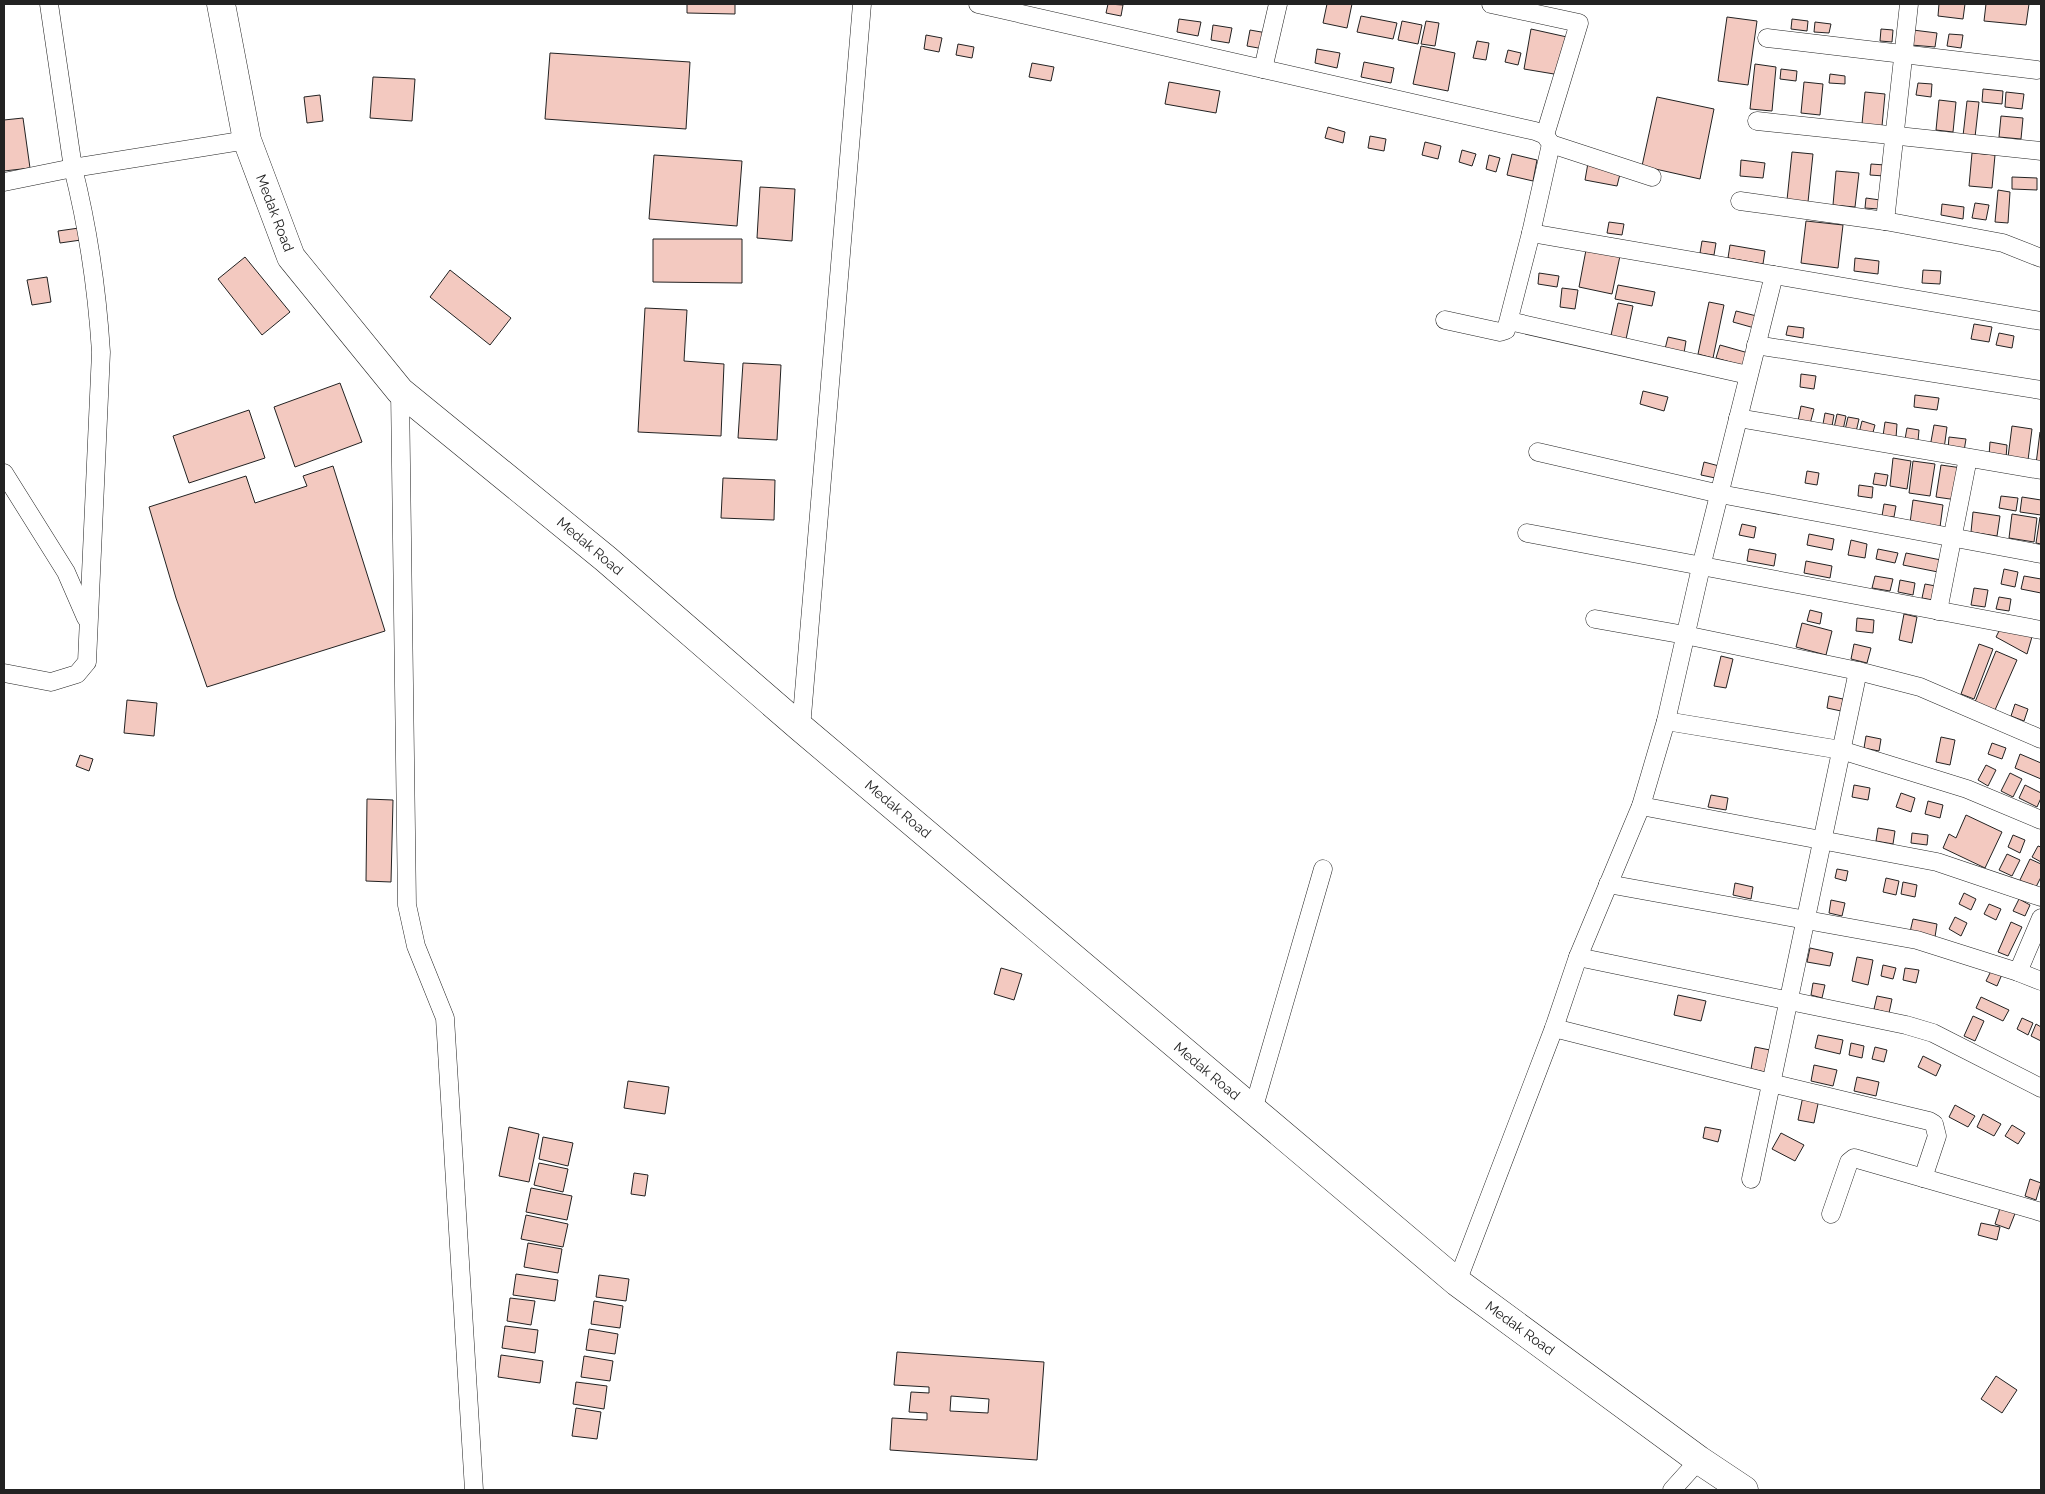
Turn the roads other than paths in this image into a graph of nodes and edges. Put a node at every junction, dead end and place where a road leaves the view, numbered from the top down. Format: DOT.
graph roads {
  1 [pos="221,4"];
  2 [pos="862,4"];
  3 [pos="978,4"];
  4 [pos="1278,4"];
  5 [pos="1491,4"];
  6 [pos="1909,4"];
  7 [pos="53,5"];
  8 [pos="1767,38"];
  9 [pos="1903,54"];
  10 [pos="1263,69"];
  11 [pos="2037,70"];
  12 [pos="1756,121"];
  13 [pos="1894,135"];
  14 [pos="1548,139"];
  15 [pos="247,140"];
  16 [pos="2041,151"];
  17 [pos="73,168"];
  18 [pos="1652,176"];
  19 [pos="4,182"];
  20 [pos="1740,200"];
  21 [pos="1885,222"];
  22 [pos="1531,233"];
  23 [pos="2041,258"];
  24 [pos="1774,275"];
  25 [pos="1445,320"];
  26 [pos="1509,321"];
  27 [pos="2041,321"];
  28 [pos="1756,345"];
  29 [pos="1748,375"];
  30 [pos="2041,390"];
  31 [pos="400,391"];
  32 [pos="1738,418"];
  33 [pos="1538,452"];
  34 [pos="1968,458"];
  35 [pos="2041,470"];
  36 [pos="4,473"];
  37 [pos="1720,494"];
  38 [pos="1527,533"];
  39 [pos="1953,537"];
  40 [pos="2041,554"];
  41 [pos="1701,567"];
  42 [pos="1938,611"];
  43 [pos="1595,620"];
  44 [pos="88,623"];
  45 [pos="2041,630"];
  46 [pos="1685,635"];
  47 [pos="1858,671"];
  48 [pos="4,673"];
  49 [pos="1666,721"];
  50 [pos="802,728"];
  51 [pos="2041,739"];
  52 [pos="1841,750"];
  53 [pos="1641,806"];
  54 [pos="2041,820"];
  55 [pos="1822,841"];
  56 [pos="1323,869"];
  57 [pos="1608,884"];
  58 [pos="2041,898"];
  59 [pos="2041,918"];
  60 [pos="1805,921"];
  61 [pos="1578,957"];
  62 [pos="2018,972"];
  63 [pos="2041,981"];
  64 [pos="1788,1001"];
  65 [pos="1554,1028"];
  66 [pos="1771,1083"];
  67 [pos="2041,1088"];
  68 [pos="1254,1110"];
  69 [pos="1923,1178"];
  70 [pos="1751,1179"];
  71 [pos="2041,1212"];
  72 [pos="1831,1214"];
  73 [pos="1457,1282"];
  74 [pos="1699,1460"];
  75 [pos="474,1490"];
  76 [pos="1672,1490"];
  77 [pos="1744,1490"];
  1 -- 15 [label="main road, Medak Road"];
  2 -- 50 [label="street"];
  3 -- 10 [label="street"];
  4 -- 10 [label="street"];
  5 -- 14 [label="street"];
  6 -- 9 [label="street"];
  7 -- 17 [label="street"];
  8 -- 9 [label="street"];
  9 -- 11 [label="street"];
  9 -- 13 [label="street"];
  10 -- 14 [label="street"];
  12 -- 13 [label="street"];
  13 -- 16 [label="street"];
  13 -- 21 [label="street"];
  14 -- 18 [label="street"];
  14 -- 22 [label="street"];
  15 -- 17 [label="street"];
  15 -- 31 [label="main road, Medak Road"];
  17 -- 19 [label="street"];
  17 -- 44 [label="street"];
  20 -- 21 [label="street"];
  21 -- 23 [label="street"];
  22 -- 24 [label="street"];
  22 -- 26 [label="street"];
  24 -- 27 [label="street"];
  24 -- 28 [label="street"];
  25 -- 26 [label="street"];
  26 -- 29 [label="street"];
  28 -- 29 [label="street"];
  28 -- 30 [label="street"];
  29 -- 32 [label="street"];
  31 -- 50 [label="main road, Medak Road"];
  31 -- 75 [label="street"];
  32 -- 34 [label="street"];
  32 -- 37 [label="street"];
  33 -- 37 [label="street"];
  34 -- 35 [label="street"];
  34 -- 39 [label="street"];
  36 -- 44 [label="street"];
  37 -- 39 [label="street"];
  37 -- 41 [label="street"];
  38 -- 41 [label="street"];
  39 -- 40 [label="street"];
  39 -- 42 [label="street"];
  41 -- 42 [label="street"];
  41 -- 46 [label="street"];
  42 -- 45 [label="street"];
  43 -- 46 [label="street"];
  44 -- 48 [label="street"];
  46 -- 47 [label="street"];
  46 -- 49 [label="street"];
  47 -- 51 [label="street"];
  47 -- 52 [label="street"];
  49 -- 52 [label="street"];
  49 -- 53 [label="street"];
  50 -- 68 [label="main road, Medak Road"];
  52 -- 54 [label="street"];
  52 -- 55 [label="street"];
  53 -- 55 [label="street"];
  53 -- 57 [label="street"];
  55 -- 58 [label="street"];
  55 -- 60 [label="street"];
  56 -- 68 [label="street"];
  57 -- 60 [label="street"];
  57 -- 61 [label="street"];
  59 -- 62 [label="street"];
  60 -- 62 [label="street"];
  60 -- 64 [label="street"];
  61 -- 64 [label="street"];
  61 -- 65 [label="street"];
  62 -- 63 [label="street"];
  64 -- 66 [label="street"];
  64 -- 67 [label="street"];
  65 -- 66 [label="street"];
  65 -- 73 [label="street"];
  66 -- 69 [label="street"];
  66 -- 70 [label="street"];
  68 -- 73 [label="main road, Medak Road"];
  69 -- 71 [label="street"];
  69 -- 72 [label="street"];
  73 -- 74 [label="main road, Medak Road"];
  74 -- 76 [label="street"];
  74 -- 77 [label="main road, Medak Road"];
}
